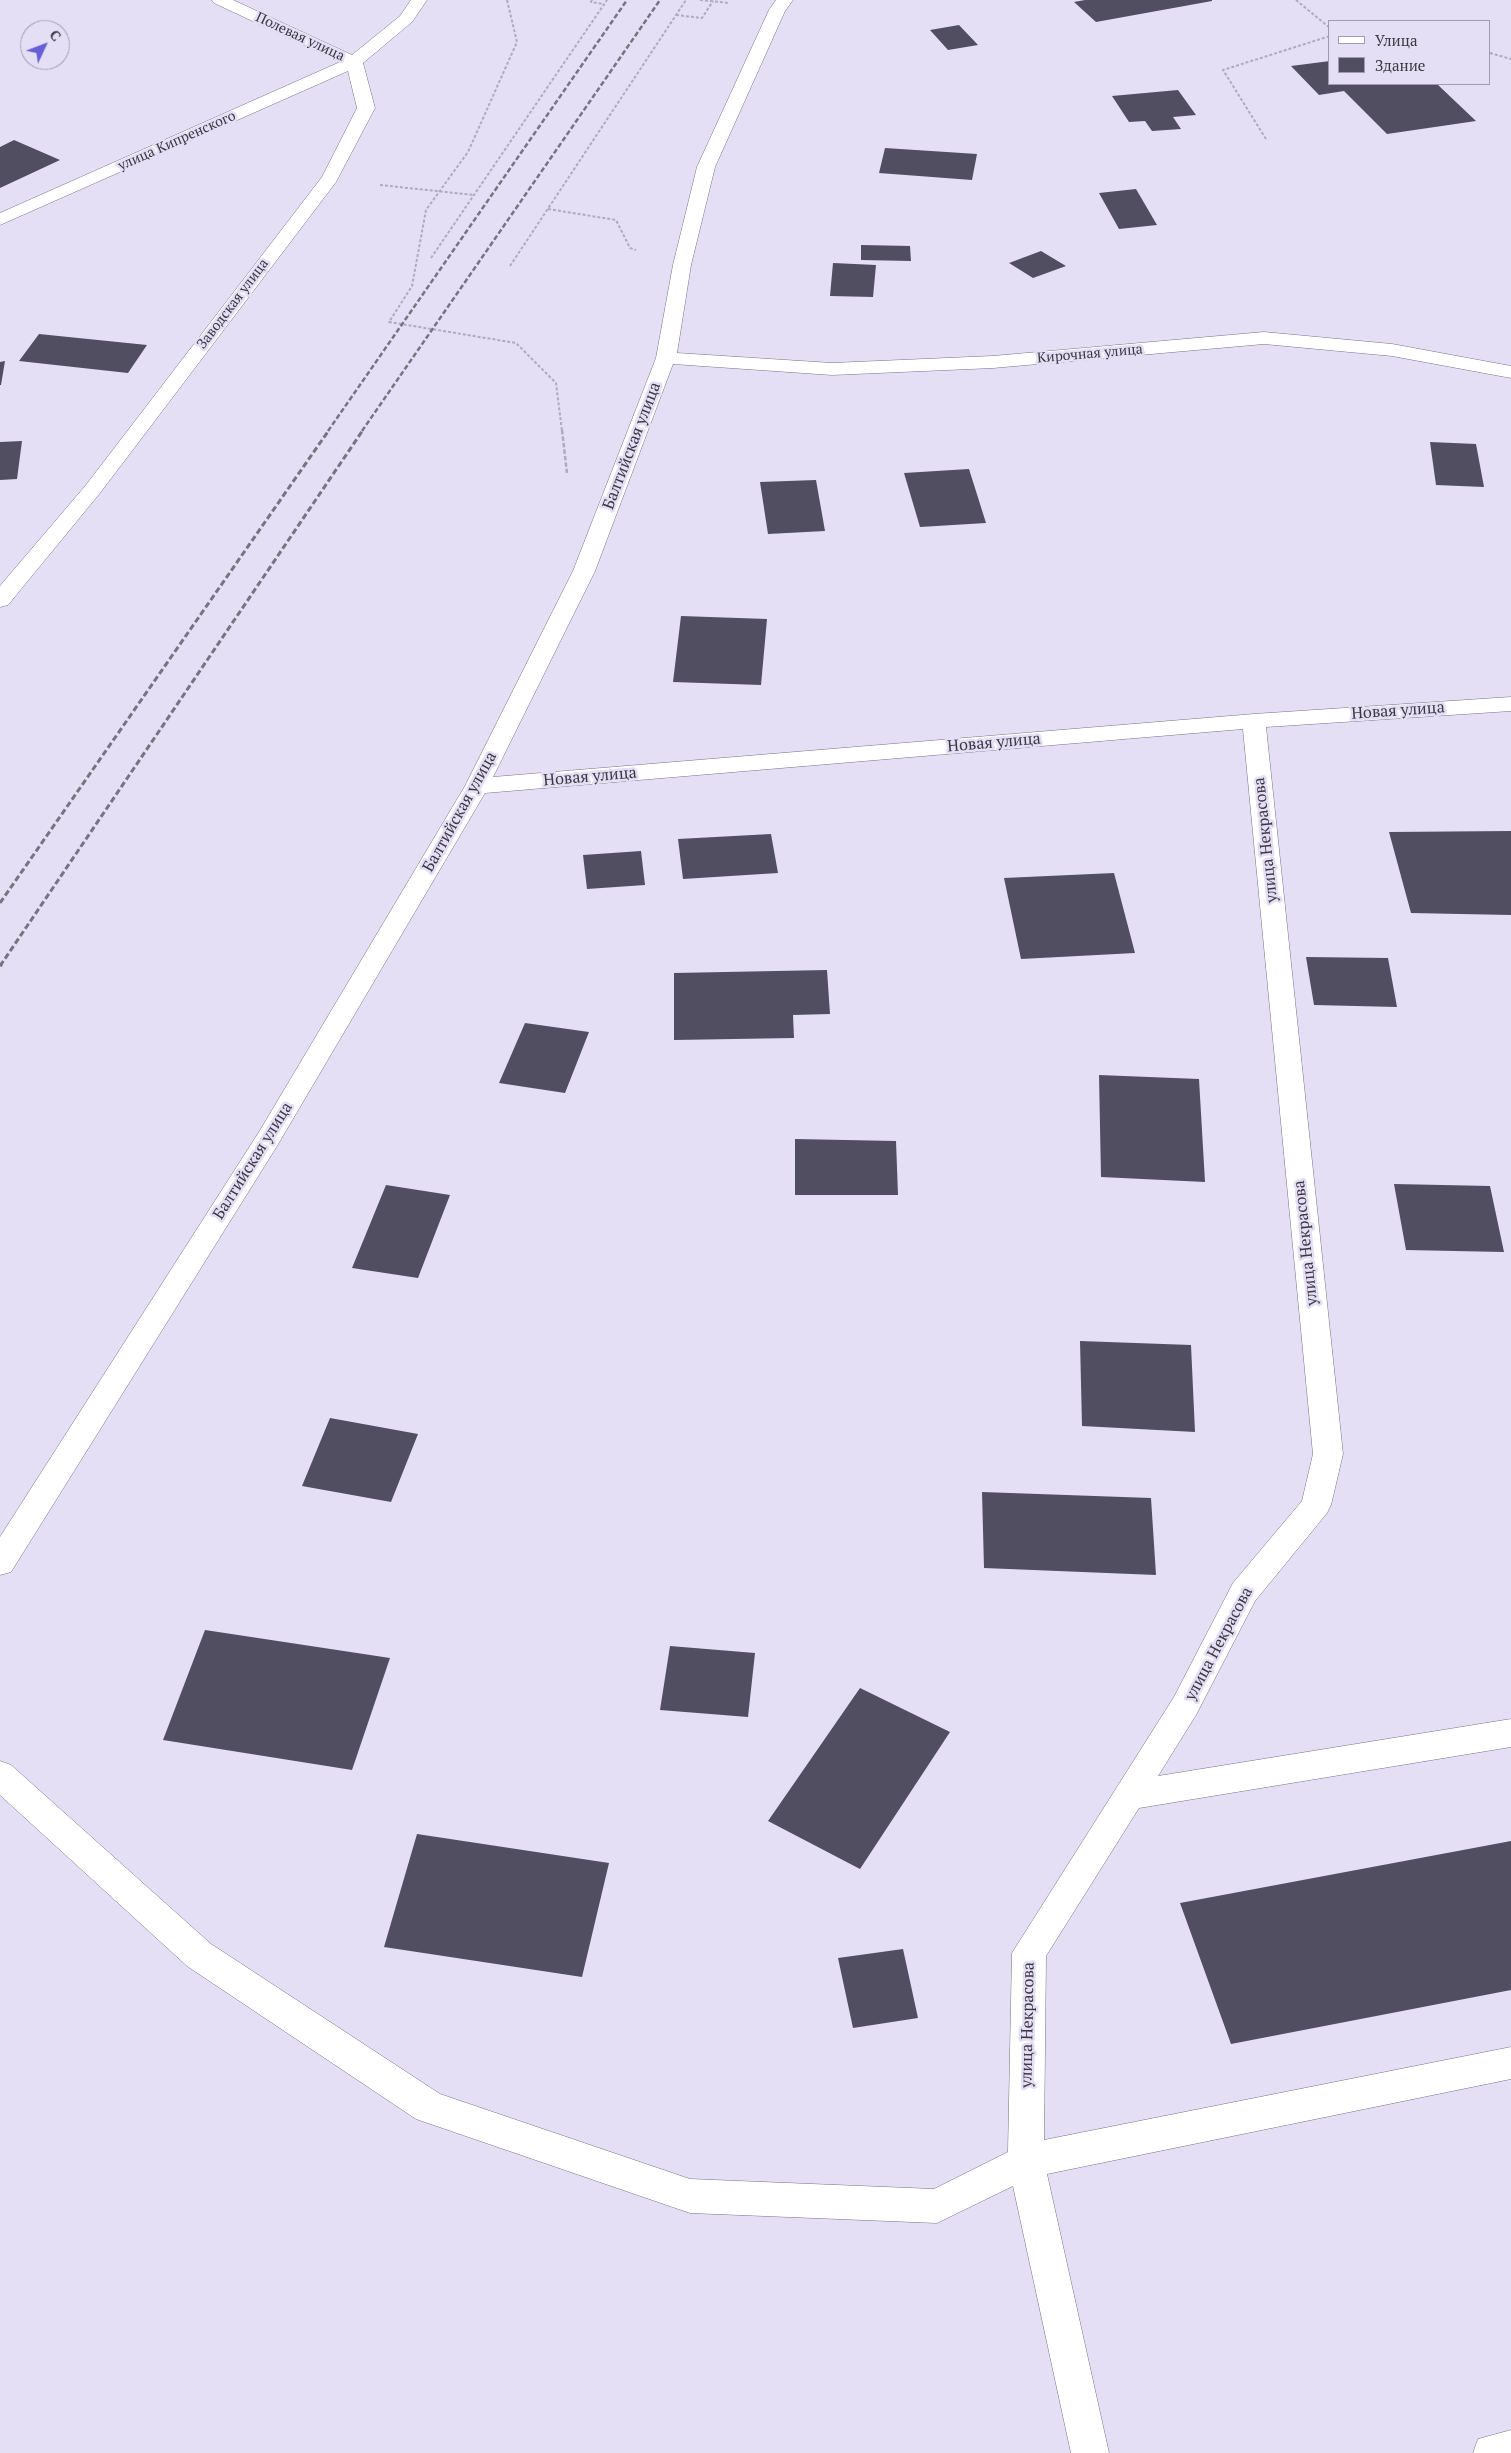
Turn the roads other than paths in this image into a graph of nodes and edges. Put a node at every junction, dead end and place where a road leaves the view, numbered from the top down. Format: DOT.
graph roads {
  1 [pos="220,0"];
  2 [pos="419,0"];
  3 [pos="785,0"];
  4 [pos="354,62"];
  5 [pos="0,220"];
  6 [pos="666,358"];
  7 [pos="1511,372"];
  8 [pos="0,600"];
  9 [pos="1511,704"];
  10 [pos="1254,721"];
  11 [pos="477,786"];
  12 [pos="0,1563"];
  13 [pos="1511,1732"];
  14 [pos="0,1775"];
  15 [pos="1130,1794"];
  16 [pos="1511,2063"];
  17 [pos="1026,2161"];
  18 [pos="1511,2449"];
  19 [pos="1090,2453"];
  20 [pos="1492,2453"];
  1 -- 4 [label="street, Полевая улица"];
  2 -- 4 [label="street"];
  3 -- 6 [label="street, Балтийская улица"];
  4 -- 5 [label="street, улица Кипренского"];
  4 -- 8 [label="street, Заводская улица"];
  6 -- 7 [label="street, Кирочная улица"];
  6 -- 11 [label="street, Балтийская улица"];
  9 -- 10 [label="street, Новая улица"];
  10 -- 11 [label="street, Новая улица"];
  10 -- 15 [label="street, улица Некрасова"];
  11 -- 12 [label="street, Балтийская улица"];
  13 -- 15 [label="street"];
  14 -- 17 [label="street"];
  15 -- 17 [label="street, улица Некрасова"];
  16 -- 17 [label="street"];
  17 -- 19 [label="street, улица Некрасова"];
  18 -- 20 [label="street"];
}
